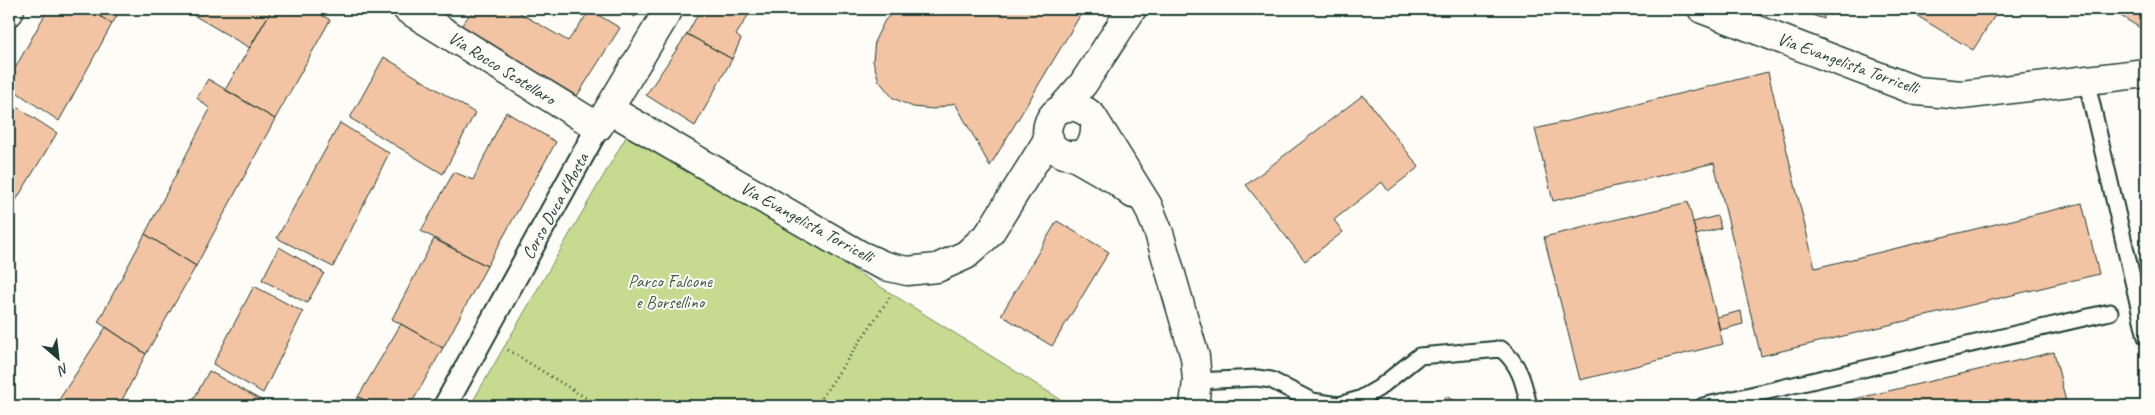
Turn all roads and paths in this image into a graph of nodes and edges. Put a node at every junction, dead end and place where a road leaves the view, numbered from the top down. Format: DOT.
graph roads {
  1 [pos="407,9"];
  2 [pos="670,9"];
  3 [pos="1132,9"];
  4 [pos="1702,9"];
  5 [pos="2146,73"];
  6 [pos="2086,79"];
  7 [pos="1083,84"];
  8 [pos="1062,108"];
  9 [pos="604,118"];
  10 [pos="1094,120"];
  11 [pos="1049,138"];
  12 [pos="1072,156"];
  13 [pos="1148,206"];
  14 [pos="907,271"];
  15 [pos="2110,312"];
  16 [pos="484,336"];
  17 [pos="2146,338"];
  18 [pos="1195,393"];
  19 [pos="445,406"];
  20 [pos="598,406"];
  21 [pos="816,406"];
  22 [pos="1529,406"];
  23 [pos="1703,406"];
  1 -- 9 [label="street, Via Rocco Scotellaro"];
  2 -- 9 [label="street, Corso Duca d'Aosta"];
  3 -- 7 [label="street"];
  4 -- 6 [label="street, Via Evangelista Torricelli"];
  5 -- 6 [label="street, Via Evangelista Torricelli"];
  6 -- 17 [label="lane"];
  7 -- 8 [label="street"];
  7 -- 10 [label="street"];
  8 -- 10 [label="street"];
  8 -- 11 [label="street"];
  9 -- 14 [label="street, Via Evangelista Torricelli"];
  9 -- 16 [label="street, Corso Duca d'Aosta"];
  10 -- 12 [label="street"];
  10 -- 13 [label="street"];
  11 -- 12 [label="street"];
  11 -- 14 [label="street, Via Evangelista Torricelli"];
  12 -- 13 [label="street"];
  13 -- 18 [label="street"];
  14 -- 21 [label="path"];
  15 -- 23 [label="lane"];
  16 -- 19 [label="street, Corso Duca d'Aosta"];
  16 -- 20 [label="path"];
  18 -- 22 [label="lane"];
}
